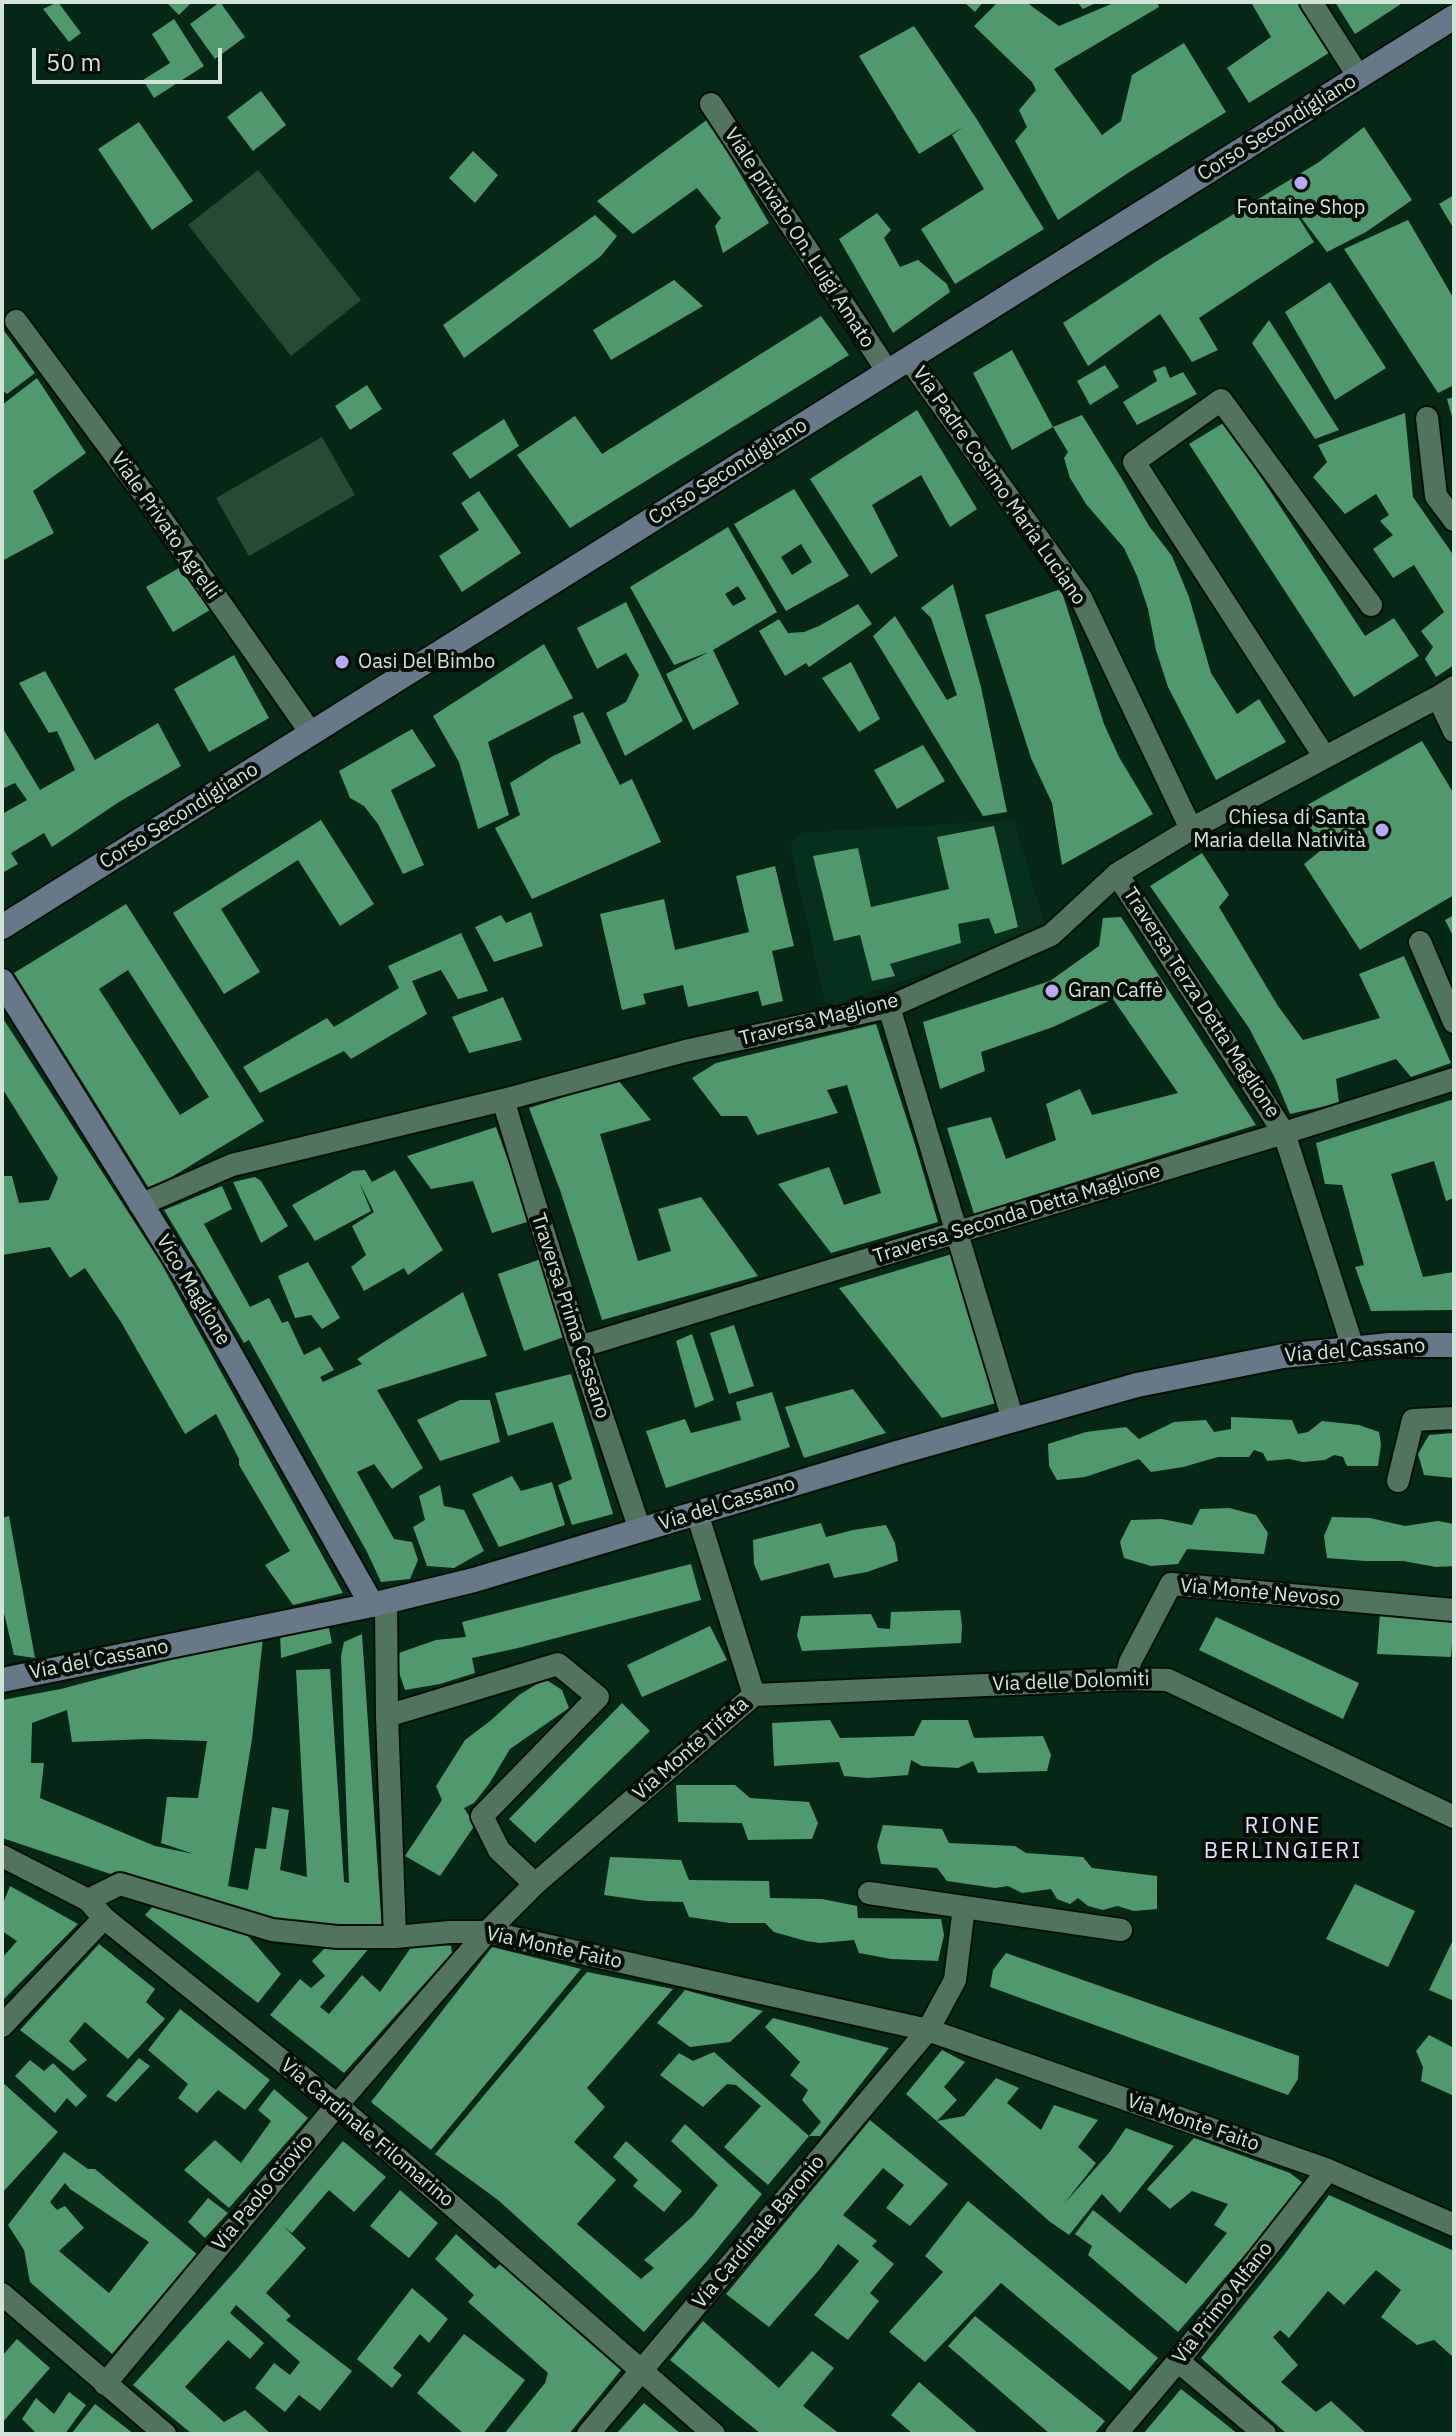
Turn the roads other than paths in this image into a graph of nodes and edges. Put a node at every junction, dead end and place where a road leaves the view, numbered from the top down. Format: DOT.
graph roads {
  1 [pos="1311,2"];
  2 [pos="1454,17"];
  3 [pos="1359,77"];
  4 [pos="711,104"];
  5 [pos="16,321"];
  6 [pos="909,359"];
  7 [pos="888,372"];
  8 [pos="1427,418"];
  9 [pos="1452,513"];
  10 [pos="1371,605"];
  11 [pos="1446,692"];
  12 [pos="1454,731"];
  13 [pos="311,733"];
  14 [pos="1324,756"];
  15 [pos="1191,829"];
  16 [pos="1117,874"];
  17 [pos="2,927"];
  18 [pos="1420,942"];
  19 [pos="2,981"];
  20 [pos="889,1007"];
  21 [pos="1454,1022"];
  22 [pos="1454,1079"];
  23 [pos="503,1100"];
  24 [pos="1284,1133"];
  25 [pos="140,1205"];
  26 [pos="956,1233"];
  27 [pos="1454,1345"];
  28 [pos="579,1347"];
  29 [pos="1353,1348"];
  30 [pos="1454,1418"];
  31 [pos="1013,1420"];
  32 [pos="1398,1481"];
  33 [pos="697,1513"];
  34 [pos="640,1530"];
  35 [pos="379,1603"];
  36 [pos="1454,1610"];
  37 [pos="1126,1679"];
  38 [pos="2,1680"];
  39 [pos="754,1695"];
  40 [pos="387,1716"];
  41 [pos="1454,1817"];
  42 [pos="2,1856"];
  43 [pos="535,1884"];
  44 [pos="869,1893"];
  45 [pos="88,1900"];
  46 [pos="964,1907"];
  47 [pos="104,1918"];
  48 [pos="1121,1930"];
  49 [pos="487,1932"];
  50 [pos="395,1937"];
  51 [pos="2,2026"];
  52 [pos="928,2030"];
  53 [pos="337,2105"];
  54 [pos="1328,2170"];
  55 [pos="1454,2225"];
  56 [pos="2,2294"];
  57 [pos="1178,2361"];
  58 [pos="642,2372"];
  59 [pos="105,2384"];
  60 [pos="165,2434"];
  61 [pos="588,2434"];
  62 [pos="714,2434"];
  63 [pos="1116,2434"];
  64 [pos="1265,2434"];
  1 -- 3 [label="street"];
  2 -- 3 [label="main road, Corso Secondigliano"];
  3 -- 6 [label="main road, Corso Secondigliano"];
  4 -- 7 [label="street, Viale privato On. Luigi Amato"];
  5 -- 13 [label="street, Viale Privato Agrelli"];
  6 -- 7 [label="main road, Corso Secondigliano"];
  6 -- 15 [label="street, Via Padre Cosimo Maria Luciano"];
  7 -- 13 [label="main road, Corso Secondigliano"];
  8 -- 9 [label="street"];
  10 -- 14 [label="street"];
  11 -- 12 [label="street"];
  11 -- 14 [label="street, Traversa Maglione"];
  13 -- 17 [label="main road, Corso Secondigliano"];
  14 -- 15 [label="street, Traversa Maglione"];
  15 -- 16 [label="street, Traversa Maglione"];
  16 -- 20 [label="street, Traversa Maglione"];
  16 -- 24 [label="street, Traversa Terza Detta Maglione"];
  18 -- 21 [label="street"];
  19 -- 25 [label="main road, Vico Maglione"];
  20 -- 23 [label="street, Traversa Maglione"];
  20 -- 26 [label="street"];
  22 -- 24 [label="street, Traversa Seconda Detta Maglione"];
  23 -- 25 [label="street, Traversa Maglione"];
  23 -- 28 [label="street, Traversa Prima Cassano"];
  24 -- 26 [label="street, Traversa Seconda Detta Maglione"];
  24 -- 29 [label="street, Traversa Terza Detta Maglione"];
  25 -- 35 [label="main road, Vico Maglione"];
  26 -- 28 [label="street, Traversa Seconda Detta Maglione"];
  26 -- 31 [label="street"];
  27 -- 29 [label="main road, Via del Cassano"];
  28 -- 34 [label="street, Traversa Prima Cassano"];
  29 -- 31 [label="main road, Via del Cassano"];
  30 -- 32 [label="street"];
  31 -- 33 [label="main road, Via del Cassano"];
  33 -- 34 [label="main road, Via del Cassano"];
  33 -- 39 [label="street, Via Monte Tifata"];
  34 -- 35 [label="main road, Via del Cassano"];
  35 -- 38 [label="main road, Via del Cassano"];
  35 -- 40 [label="street"];
  36 -- 37 [label="street, Via Monte Nevoso"];
  37 -- 39 [label="street, Via delle Dolomiti"];
  37 -- 41 [label="street, Via delle Dolomiti"];
  39 -- 43 [label="street, Via Monte Tifata"];
  40 -- 43 [label="street"];
  40 -- 50 [label="street"];
  42 -- 45 [label="street, Via Cardinale Filomarino"];
  43 -- 49 [label="street, Via Monte Tifata"];
  44 -- 46 [label="street"];
  45 -- 47 [label="street, Via Cardinale Filomarino"];
  45 -- 50 [label="street, Via Monte Faito"];
  46 -- 48 [label="street"];
  46 -- 52 [label="street"];
  47 -- 51 [label="street"];
  47 -- 53 [label="street, Via Cardinale Filomarino"];
  49 -- 50 [label="street, Via Monte Faito"];
  49 -- 52 [label="street, Via Monte Faito"];
  49 -- 53 [label="street, Via Paolo Giovio"];
  52 -- 54 [label="street, Via Monte Faito"];
  52 -- 58 [label="street, Via Cardinale Baronio"];
  53 -- 58 [label="street, Via Cardinale Filomarino"];
  53 -- 59 [label="street, Via Paolo Giovio"];
  54 -- 55 [label="street, Via Monte Faito"];
  54 -- 57 [label="street, Via Primo Alfano"];
  56 -- 59 [label="street"];
  57 -- 63 [label="street, Via Primo Alfano"];
  57 -- 64 [label="street"];
  58 -- 61 [label="street, Via Cardinale Baronio"];
  58 -- 62 [label="street, Via Cardinale Filomarino"];
  59 -- 60 [label="street"];
}
